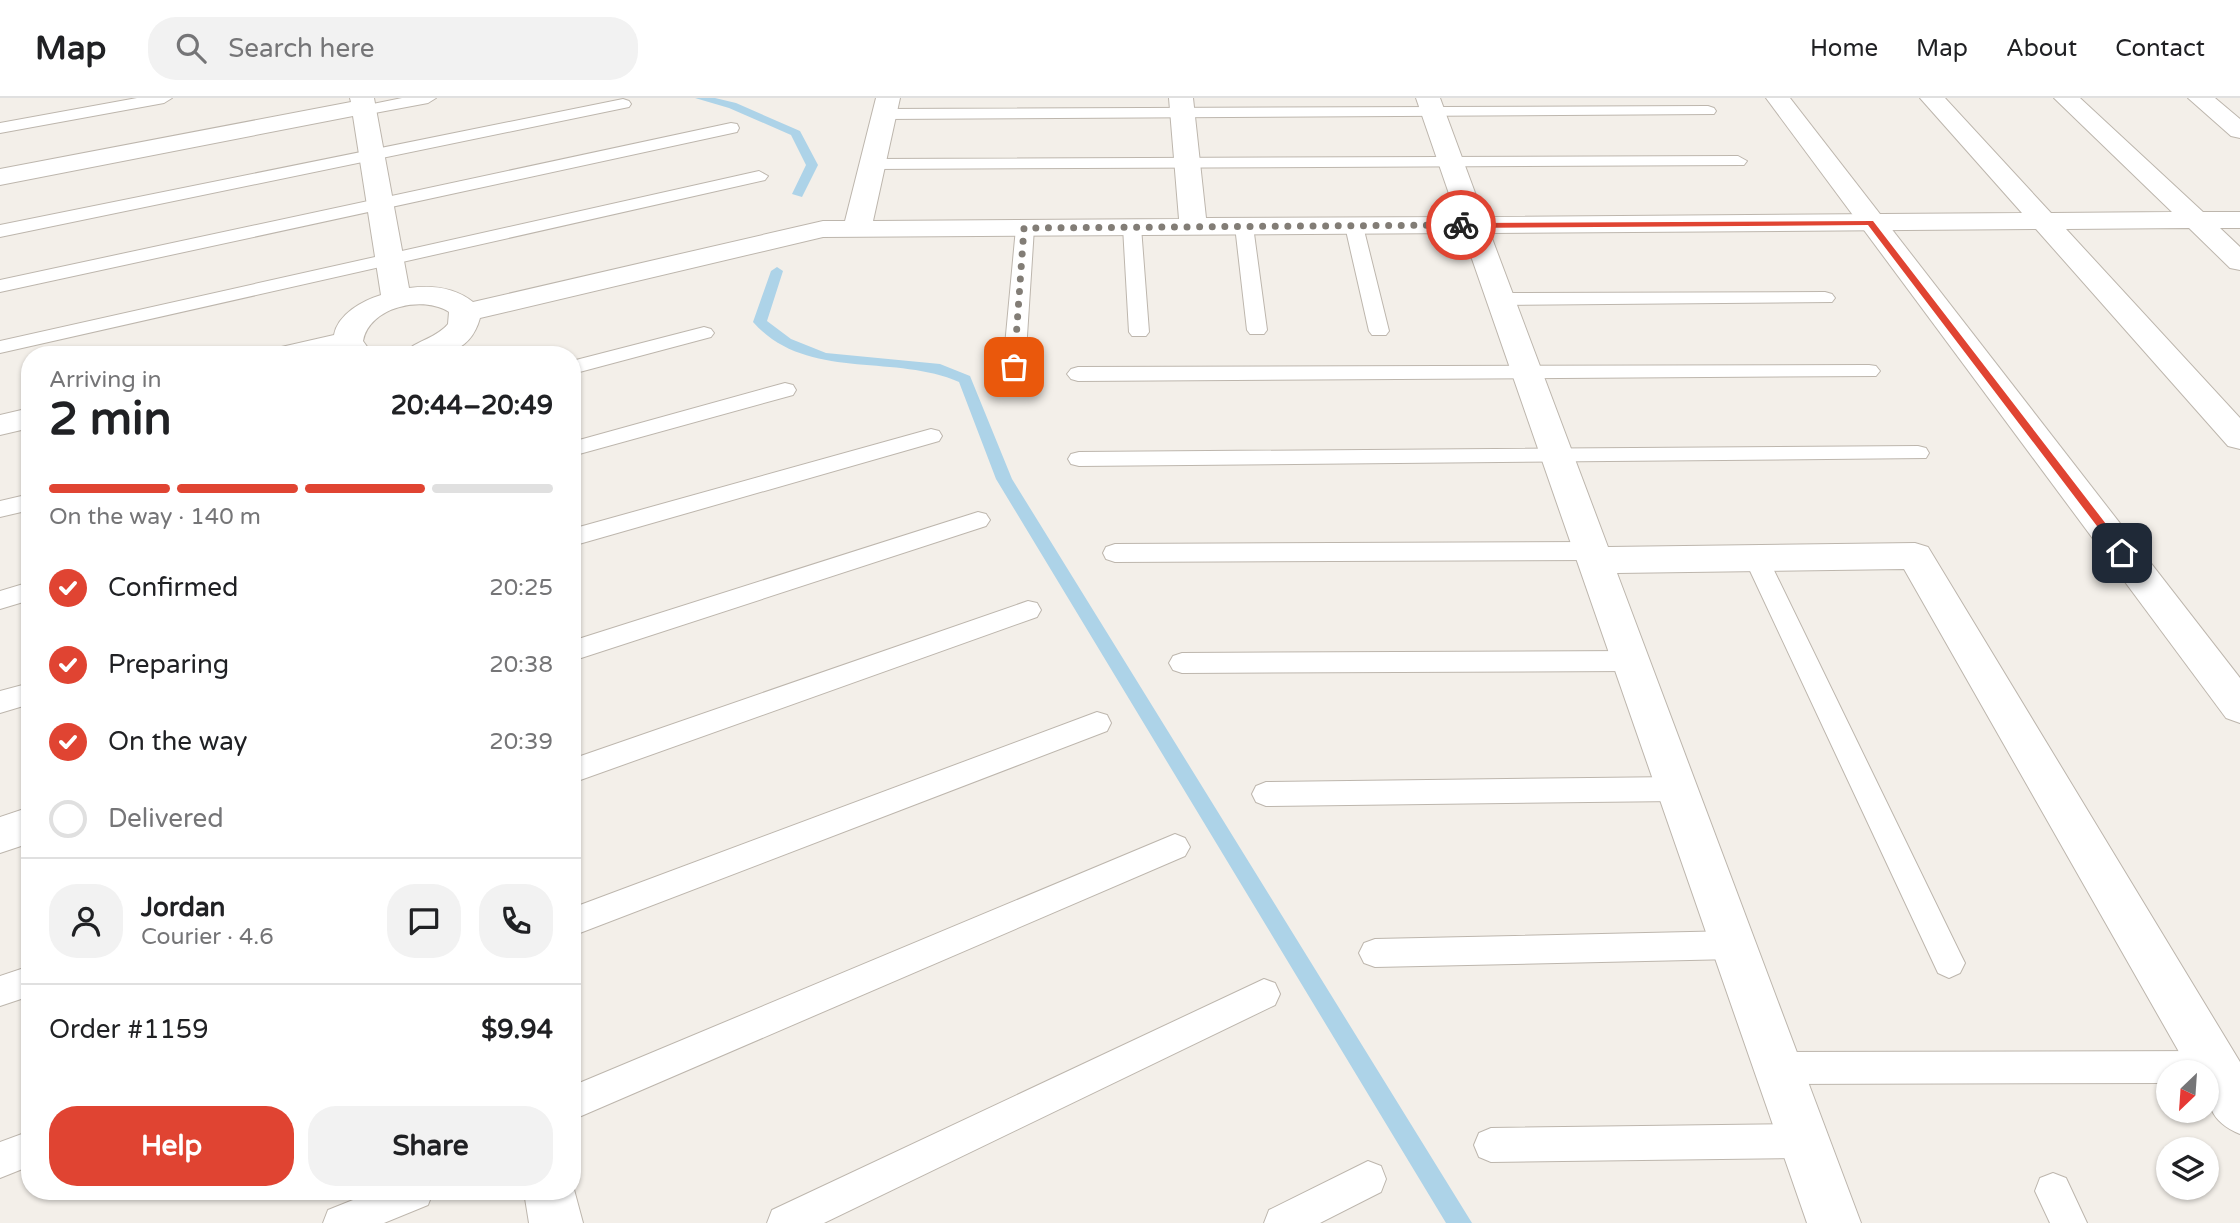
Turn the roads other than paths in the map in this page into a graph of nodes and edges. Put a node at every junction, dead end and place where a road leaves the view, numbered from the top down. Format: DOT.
graph roads {
  1 [pos="164,98"];
  2 [pos="428,98"];
  3 [pos="1778,98"];
  4 [pos="1932,98"];
  5 [pos="2066,98"];
  6 [pos="2200,98"];
  7 [pos="623,104"];
  8 [pos="363,105"];
  9 [pos="1430,105"];
  10 [pos="886,106"];
  11 [pos="1181,106"];
  12 [pos="1708,111"];
  13 [pos="0,128"];
  14 [pos="731,128"];
  15 [pos="2240,131"];
  16 [pos="372,155"];
  17 [pos="1738,161"];
  18 [pos="1187,162"];
  19 [pos="1451,163"];
  20 [pos="872,164"];
  21 [pos="759,176"];
  22 [pos="0,177"];
  23 [pos="380,205"];
  24 [pos="2196,220"];
  25 [pos="2240,220"];
  26 [pos="2044,221"];
  27 [pos="1871,222"];
  28 [pos="1473,225"];
  29 [pos="1244,226"];
  30 [pos="1354,226"];
  31 [pos="1132,227"];
  32 [pos="1193,227"];
  33 [pos="1024,228"];
  34 [pos="857,229"];
  35 [pos="0,231"];
  36 [pos="389,260"];
  37 [pos="2240,262"];
  38 [pos="0,286"];
  39 [pos="1825,298"];
  40 [pos="396,299"];
  41 [pos="1500,299"];
  42 [pos="465,313"];
  43 [pos="1257,330"];
  44 [pos="1378,331"];
  45 [pos="1139,332"];
  46 [pos="704,333"];
  47 [pos="352,346"];
  48 [pos="438,346"];
  49 [pos="0,348"];
  50 [pos="581,366"];
  51 [pos="1014,367"];
  52 [pos="1869,370"];
  53 [pos="1525,371"];
  54 [pos="1078,374"];
  55 [pos="785,390"];
  56 [pos="21,420"];
  57 [pos="0,425"];
  58 [pos="931,436"];
  59 [pos="2240,438"];
  60 [pos="581,447"];
  61 [pos="1918,453"];
  62 [pos="1557,456"];
  63 [pos="1079,459"];
  64 [pos="21,504"];
  65 [pos="0,509"];
  66 [pos="978,520"];
  67 [pos="581,535"];
  68 [pos="1115,553"];
  69 [pos="1592,555"];
  70 [pos="1756,558"];
  71 [pos="21,594"];
  72 [pos="0,600"];
  73 [pos="1028,610"];
  74 [pos="581,648"];
  75 [pos="1631,661"];
  76 [pos="1182,663"];
  77 [pos="21,696"];
  78 [pos="0,702"];
  79 [pos="2240,707"];
  80 [pos="1097,723"];
  81 [pos="581,768"];
  82 [pos="1677,789"];
  83 [pos="1266,794"];
  84 [pos="21,828"];
  85 [pos="0,835"];
  86 [pos="1175,847"];
  87 [pos="581,919"];
  88 [pos="1734,945"];
  89 [pos="1375,953"];
  90 [pos="1949,963"];
  91 [pos="21,984"];
  92 [pos="0,991"];
  93 [pos="1264,995"];
  94 [pos="2211,1060"];
  95 [pos="2156,1067"];
  96 [pos="1778,1068"];
  97 [pos="2219,1074"];
  98 [pos="581,1099"];
  99 [pos="2240,1109"];
  100 [pos="1804,1141"];
  101 [pos="1491,1145"];
  102 [pos="21,1152"];
  103 [pos="0,1160"];
  104 [pos="1368,1180"];
  105 [pos="2053,1191"];
  106 [pos="396,1200"];
  107 [pos="552,1200"];
  108 [pos="341,1223"];
  109 [pos="556,1223"];
  110 [pos="785,1223"];
  111 [pos="1282,1223"];
  112 [pos="1834,1223"];
  113 [pos="2069,1223"];
  1 -- 13 [label="lane"];
  2 -- 8 [label="lane"];
  3 -- 27 [label="street"];
  4 -- 26 [label="street"];
  5 -- 24 [label="street"];
  6 -- 15 [label="street"];
  7 -- 16 [label="lane"];
  8 -- 16 [label="street"];
  8 -- 22 [label="street"];
  9 -- 11 [label="lane"];
  9 -- 12 [label="lane"];
  9 -- 19 [label="street"];
  10 -- 11 [label="lane"];
  10 -- 20 [label="street"];
  11 -- 18 [label="street"];
  14 -- 23 [label="lane"];
  16 -- 23 [label="street"];
  16 -- 35 [label="lane"];
  17 -- 19 [label="lane"];
  18 -- 19 [label="lane"];
  18 -- 20 [label="lane"];
  18 -- 32 [label="street"];
  19 -- 28 [label="street"];
  20 -- 34 [label="street"];
  21 -- 36 [label="lane"];
  23 -- 36 [label="street"];
  23 -- 38 [label="lane"];
  24 -- 25 [label="street"];
  24 -- 26 [label="street"];
  24 -- 37 [label="street"];
  26 -- 27 [label="street"];
  26 -- 59 [label="street"];
  27 -- 28 [label="street"];
  27 -- 79 [label="street"];
  28 -- 30 [label="street"];
  28 -- 41 [label="street"];
  29 -- 30 [label="street"];
  29 -- 32 [label="street"];
  29 -- 43 [label="lane"];
  30 -- 44 [label="lane"];
  31 -- 32 [label="street"];
  31 -- 33 [label="street"];
  31 -- 45 [label="lane"];
  33 -- 34 [label="street"];
  33 -- 51 [label="lane"];
  34 -- 42 [label="street"];
  36 -- 40 [label="street"];
  36 -- 49 [label="lane"];
  39 -- 41 [label="lane"];
  40 -- 42 [label="street"];
  40 -- 47 [label="street"];
  41 -- 53 [label="street"];
  42 -- 48 [label="street"];
  46 -- 50 [label="lane"];
  52 -- 53 [label="lane"];
  53 -- 54 [label="lane"];
  53 -- 62 [label="street"];
  55 -- 60 [label="lane"];
  56 -- 57 [label="street"];
  58 -- 67 [label="lane"];
  61 -- 62 [label="lane"];
  62 -- 63 [label="lane"];
  62 -- 69 [label="street"];
  64 -- 65 [label="lane"];
  66 -- 74 [label="lane"];
  68 -- 69 [label="lane"];
  69 -- 70 [label="street"];
  69 -- 75 [label="street"];
  70 -- 90 [label="lane"];
  70 -- 94 [label="street"];
  71 -- 72 [label="lane"];
  73 -- 81 [label="lane"];
  75 -- 76 [label="lane"];
  75 -- 82 [label="street"];
  77 -- 78 [label="lane"];
  80 -- 87 [label="lane"];
  82 -- 83 [label="lane"];
  82 -- 88 [label="street"];
  84 -- 85 [label="street"];
  86 -- 98 [label="lane"];
  88 -- 89 [label="lane"];
  88 -- 96 [label="street"];
  91 -- 92 [label="lane"];
  93 -- 110 [label="lane"];
  95 -- 96 [label="lane"];
  96 -- 100 [label="street"];
  97 -- 99 [label="street"];
  100 -- 101 [label="lane"];
  100 -- 112 [label="street"];
  102 -- 103 [label="lane"];
  104 -- 111 [label="lane"];
  105 -- 113 [label="lane"];
  106 -- 108 [label="lane"];
  107 -- 109 [label="street"];
}
